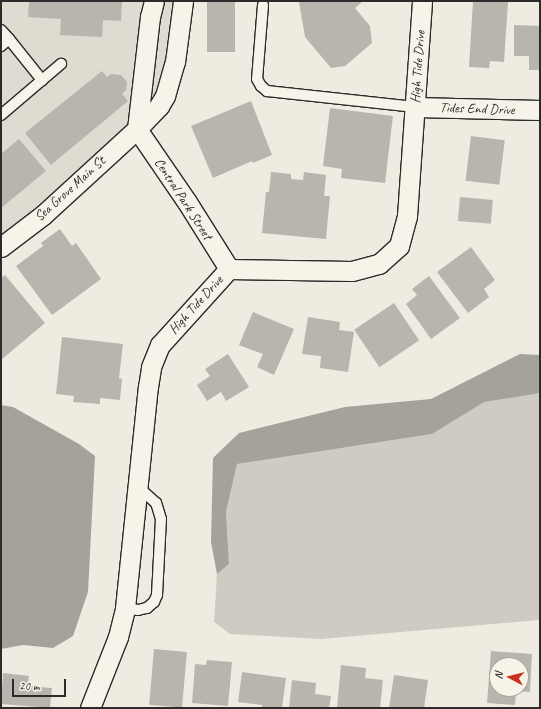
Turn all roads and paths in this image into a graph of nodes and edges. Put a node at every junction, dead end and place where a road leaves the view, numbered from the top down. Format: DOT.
graph roads {
  1 [pos="154,1"];
  2 [pos="183,1"];
  3 [pos="422,1"];
  4 [pos="263,5"];
  5 [pos="1,30"];
  6 [pos="9,39"];
  7 [pos="1,46"];
  8 [pos="61,64"];
  9 [pos="42,80"];
  10 [pos="415,107"];
  11 [pos="540,110"];
  12 [pos="1,115"];
  13 [pos="137,130"];
  14 [pos="1,246"];
  15 [pos="229,269"];
  16 [pos="138,487"];
  17 [pos="125,608"];
  18 [pos="90,708"];
  1 -- 13 [label="street"];
  2 -- 13 [label="street, Sea Grove Main St"];
  3 -- 10 [label="street, High Tide Drive"];
  4 -- 10 [label="lane"];
  5 -- 6 [label="lane"];
  6 -- 7 [label="lane"];
  6 -- 9 [label="lane"];
  8 -- 9 [label="lane"];
  9 -- 12 [label="lane"];
  10 -- 11 [label="street, Tides End Drive"];
  10 -- 15 [label="street, High Tide Drive"];
  13 -- 14 [label="street, Sea Grove Main St"];
  13 -- 15 [label="street, Central Park Street"];
  15 -- 16 [label="street, High Tide Drive"];
  16 -- 17 [label="street, High Tide Drive"];
  16 -- 17 [label="lane"];
  17 -- 18 [label="street, High Tide Drive"];
}
